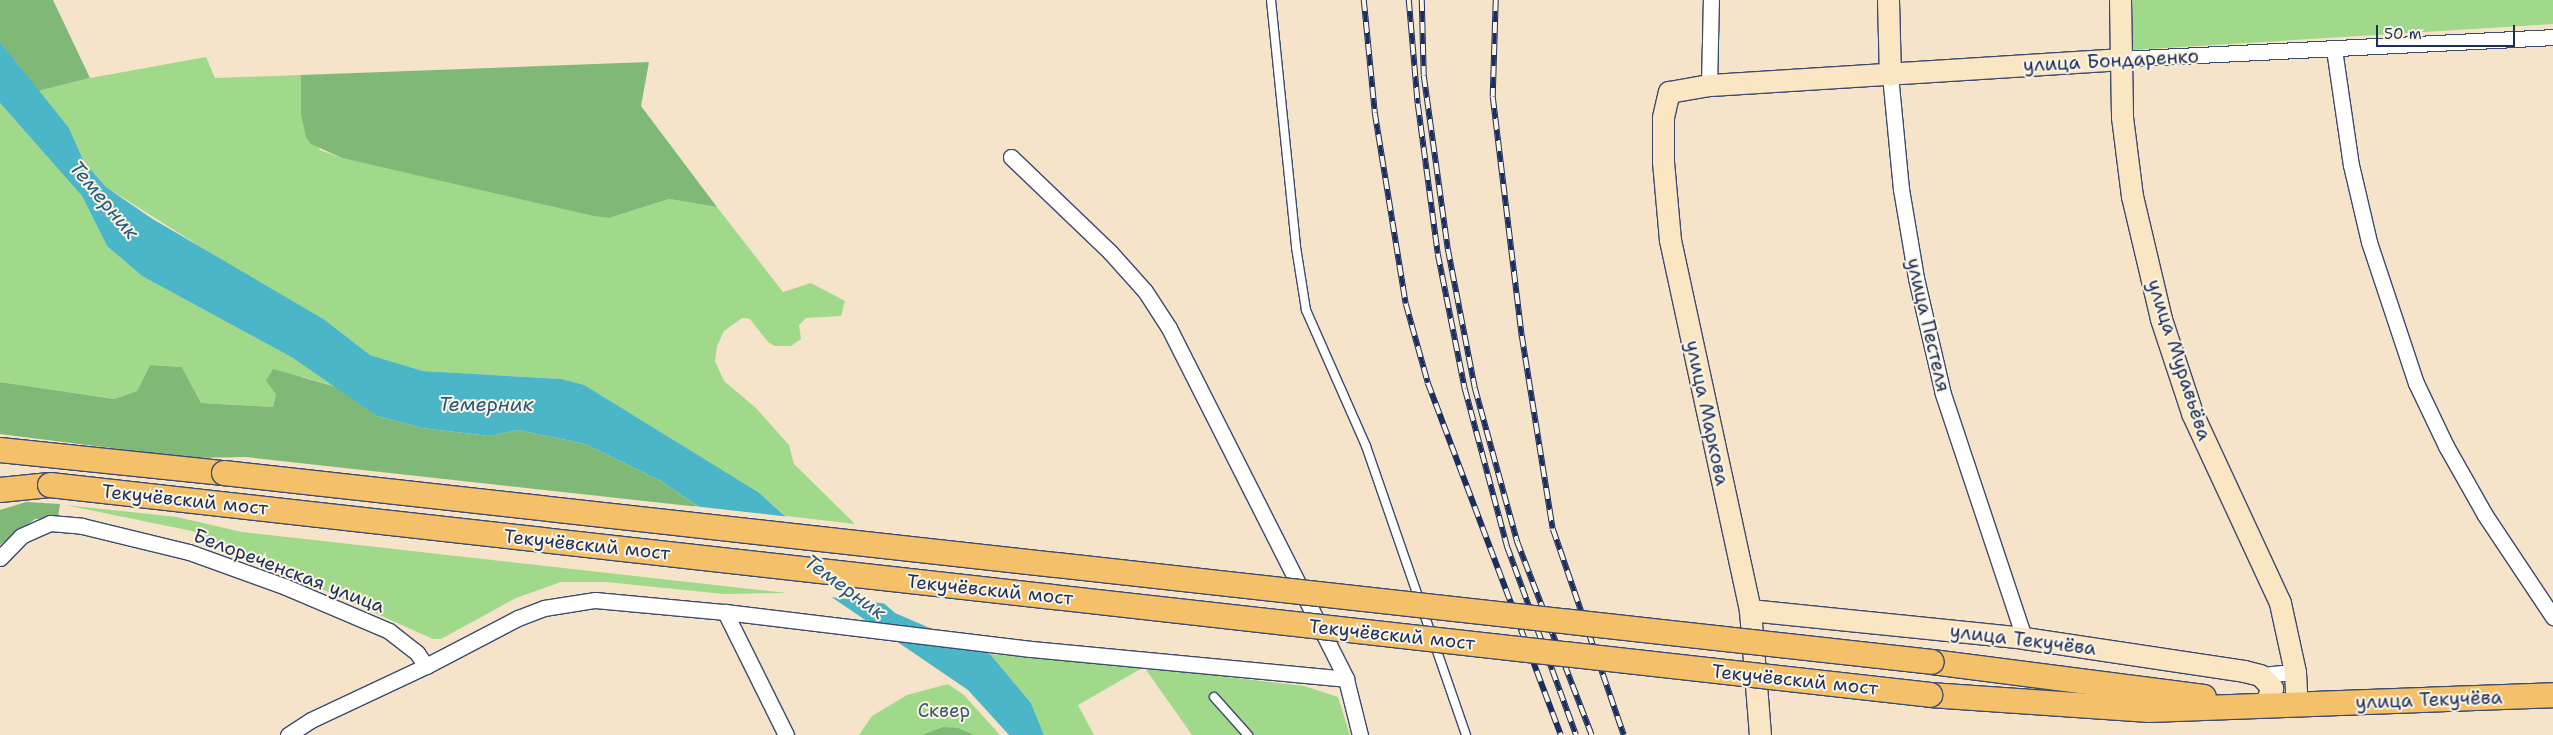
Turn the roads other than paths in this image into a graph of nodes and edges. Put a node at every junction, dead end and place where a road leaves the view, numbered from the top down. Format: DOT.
graph roads {
  1 [pos="1271,0"];
  2 [pos="1711,0"];
  3 [pos="1888,0"];
  4 [pos="2120,0"];
  5 [pos="2553,37"];
  6 [pos="2334,49"];
  7 [pos="2120,59"];
  8 [pos="1890,75"];
  9 [pos="1709,85"];
  10 [pos="1669,92"];
  11 [pos="1011,157"];
  12 [pos="0,450"];
  13 [pos="0,490"];
  14 [pos="0,558"];
  15 [pos="1750,610"];
  16 [pos="725,612"];
  17 [pos="2553,617"];
  18 [pos="2024,638"];
  19 [pos="426,666"];
  20 [pos="2295,672"];
  21 [pos="2260,676"];
  22 [pos="1346,679"];
  23 [pos="2553,695"];
  24 [pos="1214,697"];
  25 [pos="2279,705"];
  26 [pos="288,735"];
  27 [pos="786,735"];
  28 [pos="1248,735"];
  29 [pos="1360,735"];
  30 [pos="1466,735"];
  31 [pos="1760,735"];
  1 -- 30 [label="lane"];
  2 -- 9 [label="street"];
  3 -- 8 [label="street, улица Пестеля"];
  4 -- 7 [label="street, улица Муравьёва"];
  5 -- 6 [label="street, улица Бондаренко"];
  6 -- 7 [label="street, улица Бондаренко"];
  6 -- 17 [label="street"];
  7 -- 8 [label="street, улица Бондаренко"];
  7 -- 20 [label="street, улица Муравьёва"];
  8 -- 9 [label="street, улица Бондаренко"];
  8 -- 18 [label="street, улица Пестеля"];
  9 -- 10 [label="street, улица Бондаренко"];
  10 -- 15 [label="street, улица Маркова"];
  11 -- 22 [label="street"];
  12 -- 25 [label="main road, Текучёвский мост, bridge"];
  13 -- 25 [label="main road, Текучёвский мост, bridge"];
  14 -- 19 [label="street, Белореченская улица"];
  15 -- 18 [label="street, улица Текучёва"];
  15 -- 31 [label="street, улица Маркова"];
  16 -- 19 [label="street"];
  16 -- 22 [label="street"];
  16 -- 27 [label="street"];
  18 -- 21 [label="street, улица Текучёва"];
  19 -- 26 [label="street"];
  20 -- 21 [label="street"];
  20 -- 25 [label="street, улица Муравьёва"];
  21 -- 25 [label="street"];
  22 -- 29 [label="street"];
  23 -- 25 [label="main road, улица Текучёва"];
  24 -- 28 [label="lane"];
}
